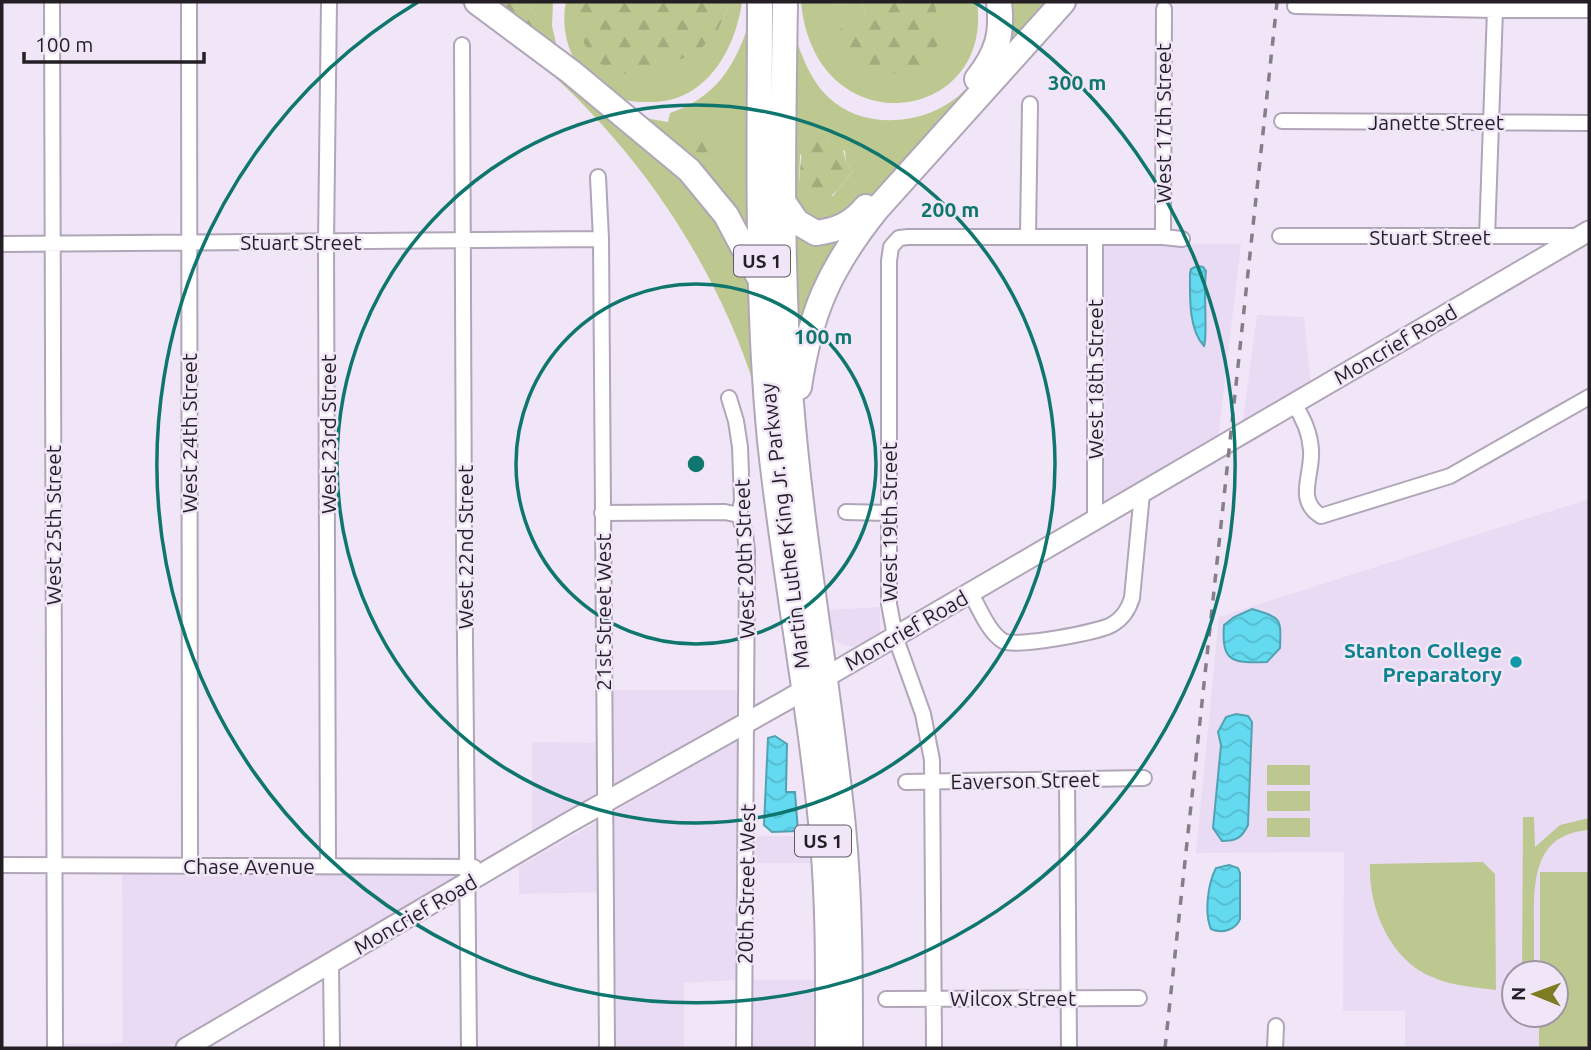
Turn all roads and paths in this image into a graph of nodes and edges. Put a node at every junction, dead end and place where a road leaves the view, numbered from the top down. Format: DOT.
graph roads {
  1 [pos="52,2"];
  2 [pos="189,2"];
  3 [pos="329,2"];
  4 [pos="477,2"];
  5 [pos="760,2"];
  6 [pos="785,2"];
  7 [pos="999,2"];
  8 [pos="1063,2"];
  9 [pos="1295,6"];
  10 [pos="1164,9"];
  11 [pos="1495,10"];
  12 [pos="1589,10"];
  13 [pos="462,45"];
  14 [pos="1030,104"];
  15 [pos="1282,121"];
  16 [pos="1490,122"];
  17 [pos="1589,123"];
  18 [pos="598,177"];
  19 [pos="771,204"];
  20 [pos="782,234"];
  21 [pos="1585,234"];
  22 [pos="1028,235"];
  23 [pos="1280,236"];
  24 [pos="1163,237"];
  25 [pos="1487,237"];
  26 [pos="1095,238"];
  27 [pos="601,239"];
  28 [pos="853,239"];
  29 [pos="1182,239"];
  30 [pos="463,241"];
  31 [pos="327,242"];
  32 [pos="188,243"];
  33 [pos="2,244"];
  34 [pos="53,244"];
  35 [pos="762,283"];
  36 [pos="1589,397"];
  37 [pos="729,398"];
  38 [pos="1293,403"];
  39 [pos="799,489"];
  40 [pos="1142,493"];
  41 [pos="846,512"];
  42 [pos="602,513"];
  43 [pos="889,513"];
  44 [pos="739,515"];
  45 [pos="1095,520"];
  46 [pos="970,592"];
  47 [pos="895,636"];
  48 [pos="814,684"];
  49 [pos="747,720"];
  50 [pos="1144,778"];
  51 [pos="1067,780"];
  52 [pos="906,782"];
  53 [pos="933,782"];
  54 [pos="605,803"];
  55 [pos="2,865"];
  56 [pos="54,865"];
  57 [pos="190,865"];
  58 [pos="328,866"];
  59 [pos="467,876"];
  60 [pos="331,964"];
  61 [pos="933,998"];
  62 [pos="1069,998"];
  63 [pos="1139,998"];
  64 [pos="886,999"];
  65 [pos="1276,1026"];
  66 [pos="55,1048"];
  67 [pos="186,1048"];
  68 [pos="332,1048"];
  69 [pos="469,1048"];
  70 [pos="607,1048"];
  71 [pos="744,1048"];
  72 [pos="828,1048"];
  73 [pos="850,1048"];
  74 [pos="934,1048"];
  75 [pos="1069,1048"];
  76 [pos="1275,1048"];
  1 -- 34 [label="street, West 25th Street"];
  2 -- 32 [label="street, West 24th Street"];
  3 -- 31 [label="street, West 23rd Street"];
  4 -- 35 [label="highway"];
  5 -- 19 [label="highway, Martin Luther King Jr. Parkway / US 1"];
  6 -- 19 [label="highway, Martin Luther King Jr. Parkway / US 1"];
  7 -- 19 [label="highway"];
  8 -- 28 [label="highway"];
  9 -- 11 [label="street"];
  10 -- 24 [label="street, West 17th Street"];
  11 -- 12 [label="street"];
  11 -- 16 [label="street"];
  13 -- 30 [label="street, West 22nd Street"];
  14 -- 22 [label="street"];
  15 -- 16 [label="street, Janette Street"];
  16 -- 17 [label="street, Janette Street"];
  16 -- 25 [label="street"];
  18 -- 27 [label="street, 21st Street West"];
  19 -- 20 [label="highway, Martin Luther King Jr. Parkway / US 1"];
  19 -- 35 [label="highway, Martin Luther King Jr. Parkway / US 1"];
  20 -- 28 [label="highway"];
  20 -- 39 [label="highway, Martin Luther King Jr. Parkway / US 1"];
  21 -- 25 [label="street, Stuart Street"];
  21 -- 38 [label="main road, Moncrief Road"];
  22 -- 26 [label="street"];
  22 -- 43 [label="street, West 19th Street"];
  23 -- 25 [label="street, Stuart Street"];
  24 -- 26 [label="street"];
  24 -- 29 [label="street"];
  26 -- 45 [label="street, West 18th Street"];
  27 -- 30 [label="street, Stuart Street"];
  27 -- 42 [label="street, 21st Street West"];
  28 -- 39 [label="highway"];
  30 -- 31 [label="street, Stuart Street"];
  30 -- 59 [label="street, West 22nd Street"];
  31 -- 32 [label="street, Stuart Street"];
  31 -- 58 [label="street, West 23rd Street"];
  32 -- 34 [label="street, Stuart Street"];
  32 -- 57 [label="street, West 24th Street"];
  33 -- 34 [label="street, Stuart Street"];
  34 -- 56 [label="street, West 25th Street"];
  35 -- 48 [label="highway, Martin Luther King Jr. Parkway / US 1"];
  36 -- 38 [label="street"];
  37 -- 44 [label="street, West 20th Street"];
  38 -- 40 [label="main road, Moncrief Road"];
  39 -- 48 [label="highway, Martin Luther King Jr. Parkway / US 1"];
  40 -- 45 [label="main road, Moncrief Road"];
  40 -- 46 [label="street"];
  41 -- 43 [label="street"];
  42 -- 44 [label="street"];
  42 -- 54 [label="street, 21st Street West"];
  43 -- 47 [label="street, West 19th Street"];
  44 -- 49 [label="street, West 20th Street"];
  45 -- 46 [label="main road, Moncrief Road"];
  46 -- 47 [label="main road, Moncrief Road"];
  47 -- 48 [label="main road, Moncrief Road"];
  47 -- 53 [label="street, West 19th Street"];
  48 -- 49 [label="main road, Moncrief Road"];
  48 -- 72 [label="highway, Martin Luther King Jr. Parkway / US 1"];
  48 -- 73 [label="highway, Martin Luther King Jr. Parkway / US 1"];
  49 -- 54 [label="main road, Moncrief Road"];
  49 -- 71 [label="street, 20th Street West"];
  50 -- 51 [label="street, Eaverson Street"];
  51 -- 53 [label="street, Eaverson Street"];
  51 -- 62 [label="street"];
  52 -- 53 [label="street, Eaverson Street"];
  53 -- 61 [label="street, West 19th Street"];
  54 -- 59 [label="main road, Moncrief Road"];
  54 -- 70 [label="street, 21st Street West"];
  55 -- 56 [label="street, Chase Avenue"];
  56 -- 57 [label="street, Chase Avenue"];
  56 -- 66 [label="street, West 25th Street"];
  57 -- 58 [label="street, Chase Avenue"];
  58 -- 59 [label="street, Chase Avenue"];
  59 -- 60 [label="main road, Moncrief Road"];
  59 -- 69 [label="street, West 22nd Street"];
  60 -- 67 [label="main road, Moncrief Road"];
  60 -- 68 [label="street"];
  61 -- 62 [label="street, Wilcox Street"];
  61 -- 64 [label="street, Wilcox Street"];
  61 -- 74 [label="street, West 19th Street"];
  62 -- 63 [label="street, Wilcox Street"];
  62 -- 75 [label="street"];
  65 -- 76 [label="street"];
}
